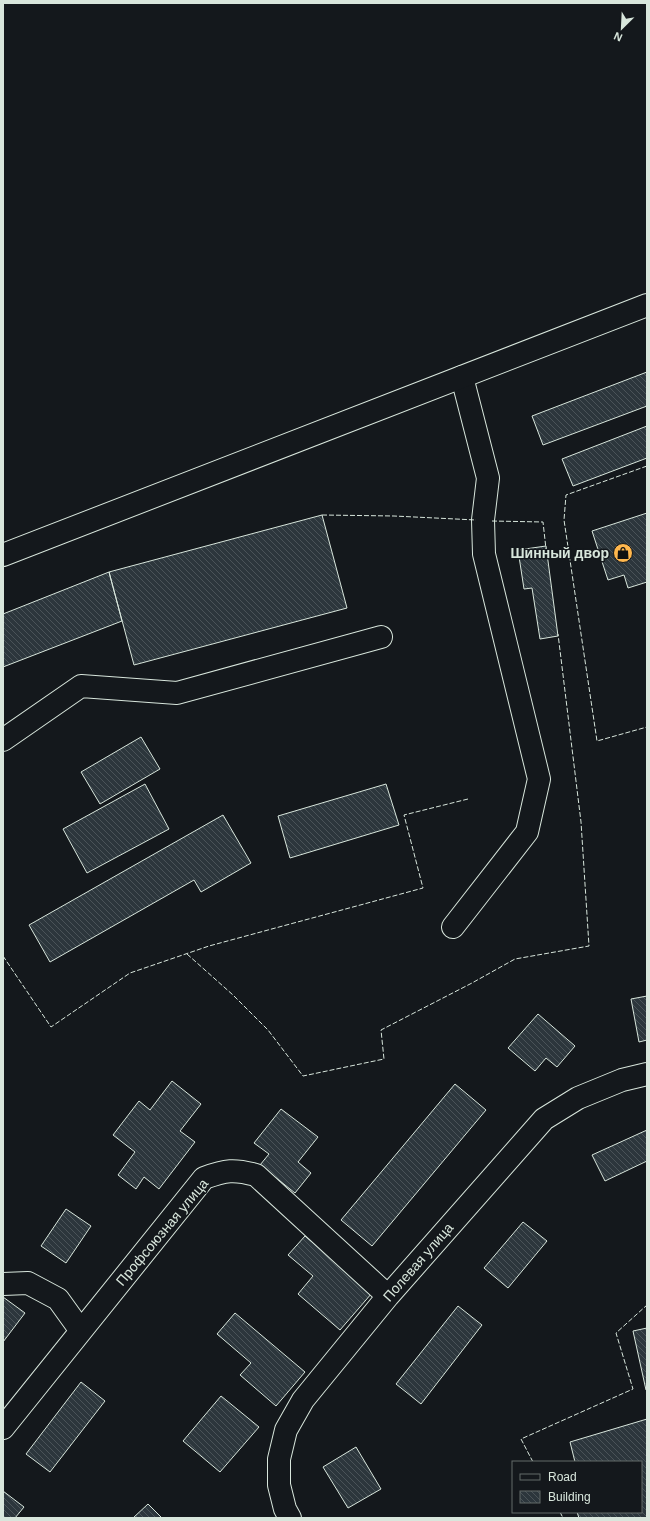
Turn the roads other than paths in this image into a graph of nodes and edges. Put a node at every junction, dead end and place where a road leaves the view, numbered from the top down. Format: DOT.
graph roads {
  1 [pos="647,305"];
  2 [pos="462,377"];
  3 [pos="3,555"];
  4 [pos="381,637"];
  5 [pos="3,740"];
  6 [pos="453,927"];
  7 [pos="647,1074"];
  8 [pos="3,1284"];
  9 [pos="388,1296"];
  10 [pos="81,1331"];
  11 [pos="3,1428"];
  12 [pos="290,1518"];
  1 -- 2 [label="street"];
  2 -- 3 [label="street"];
  2 -- 6 [label="street"];
  4 -- 5 [label="street"];
  7 -- 9 [label="street, Полевая улица"];
  8 -- 10 [label="street"];
  9 -- 10 [label="street, Профсоюзная улица"];
  9 -- 12 [label="street, Полевая улица"];
  10 -- 11 [label="street, Профсоюзная улица"];
}
